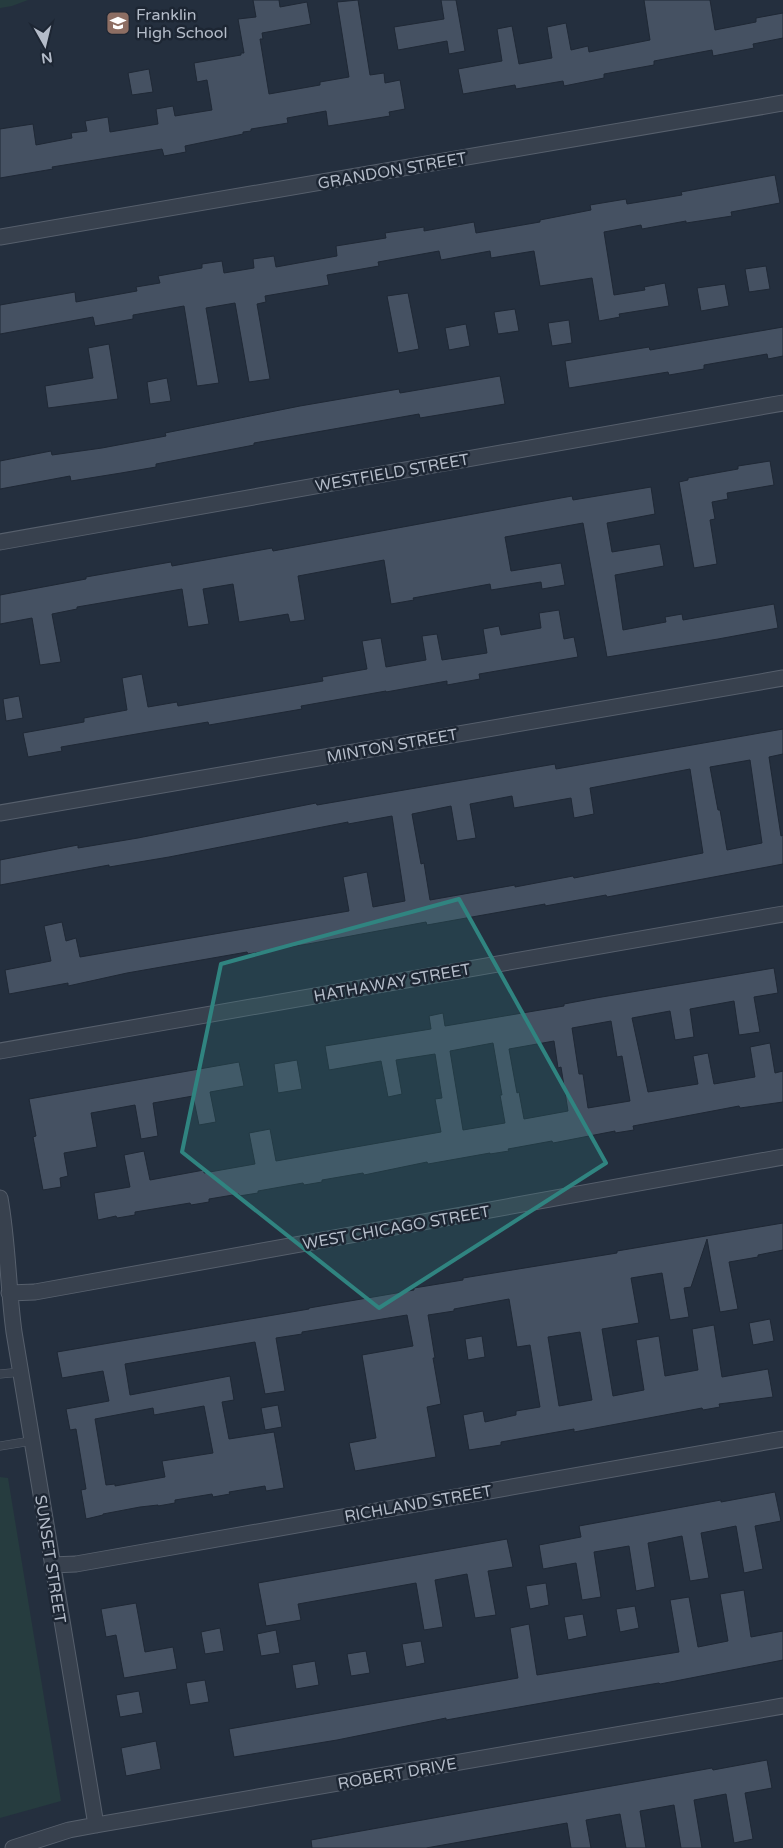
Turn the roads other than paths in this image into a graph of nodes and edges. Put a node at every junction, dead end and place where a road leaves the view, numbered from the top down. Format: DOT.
graph roads {
  1 [pos="783,103"];
  2 [pos="0,237"];
  3 [pos="783,403"];
  4 [pos="0,542"];
  5 [pos="783,678"];
  6 [pos="0,813"];
  7 [pos="783,914"];
  8 [pos="0,1051"];
  9 [pos="783,1157"];
  10 [pos="0,1198"];
  11 [pos="9,1293"];
  12 [pos="20,1372"];
  13 [pos="0,1374"];
  14 [pos="783,1439"];
  15 [pos="31,1441"];
  16 [pos="0,1446"];
  17 [pos="52,1565"];
  18 [pos="783,1706"];
  19 [pos="96,1825"];
  20 [pos="13,1848"];
  1 -- 2 [label="street, GRANDON STREET"];
  3 -- 4 [label="street, WESTFIELD STREET"];
  5 -- 6 [label="street, MINTON STREET"];
  7 -- 8 [label="street, HATHAWAY STREET"];
  9 -- 11 [label="street, WEST CHICAGO STREET"];
  10 -- 11 [label="street, SUNSET STREET"];
  11 -- 12 [label="street, SUNSET STREET"];
  12 -- 13 [label="lane"];
  12 -- 15 [label="street, SUNSET STREET"];
  14 -- 17 [label="street, RICHLAND STREET"];
  15 -- 16 [label="lane"];
  15 -- 17 [label="street, SUNSET STREET"];
  17 -- 19 [label="street, SUNSET STREET"];
  18 -- 19 [label="street, ROBERT DRIVE"];
  19 -- 20 [label="street, ROBERT DRIVE"];
}
